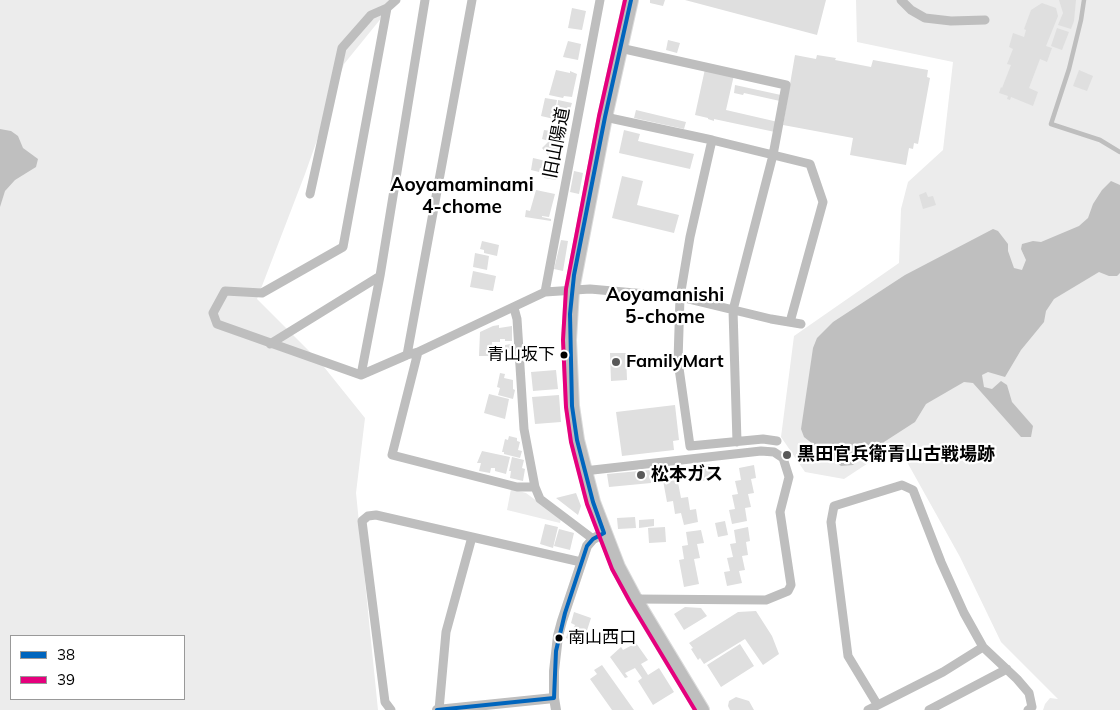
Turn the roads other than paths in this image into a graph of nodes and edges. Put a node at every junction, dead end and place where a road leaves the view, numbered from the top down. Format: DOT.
graph roads {
  1 [pos="396,0"];
  2 [pos="425,0"];
  3 [pos="472,0"];
  4 [pos="600,0"];
  5 [pos="630,0"];
  6 [pos="901,0"];
  7 [pos="1084,0"];
  8 [pos="387,8"];
  9 [pos="985,20"];
  10 [pos="620,48"];
  11 [pos="605,117"];
  12 [pos="712,140"];
  13 [pos="1120,152"];
  14 [pos="774,155"];
  15 [pos="310,194"];
  16 [pos="380,276"];
  17 [pos="572,290"];
  18 [pos="545,292"];
  19 [pos="680,296"];
  20 [pos="514,308"];
  21 [pos="733,310"];
  22 [pos="790,322"];
  23 [pos="801,324"];
  24 [pos="270,344"];
  25 [pos="418,352"];
  26 [pos="407,355"];
  27 [pos="362,375"];
  28 [pos="777,441"];
  29 [pos="737,442"];
  30 [pos="584,471"];
  31 [pos="535,486"];
  32 [pos="599,536"];
  33 [pos="472,537"];
  34 [pos="581,562"];
  35 [pos="634,599"];
  36 [pos="984,647"];
  37 [pos="1007,669"];
  38 [pos="554,698"];
  39 [pos="877,704"];
  40 [pos="1031,709"];
  41 [pos="391,710"];
  42 [pos="438,710"];
  43 [pos="556,710"];
  44 [pos="702,710"];
  45 [pos="868,710"];
  46 [pos="929,710"];
  1 -- 8 [label="street"];
  2 -- 16 [label="street"];
  3 -- 26 [label="street"];
  4 -- 18 [label="street, 旧山陽道"];
  5 -- 10 [label="highway"];
  6 -- 9 [label="street"];
  7 -- 13 [label="lane"];
  8 -- 15 [label="street"];
  8 -- 24 [label="street"];
  10 -- 11 [label="highway"];
  10 -- 14 [label="street"];
  11 -- 12 [label="street"];
  11 -- 17 [label="highway"];
  12 -- 14 [label="street"];
  12 -- 19 [label="street"];
  14 -- 21 [label="street"];
  14 -- 22 [label="street"];
  16 -- 24 [label="street"];
  16 -- 27 [label="street"];
  17 -- 18 [label="street"];
  17 -- 19 [label="street"];
  17 -- 30 [label="highway"];
  18 -- 20 [label="street"];
  19 -- 21 [label="street"];
  19 -- 29 [label="street"];
  20 -- 25 [label="street"];
  20 -- 31 [label="street"];
  21 -- 22 [label="street"];
  21 -- 29 [label="street"];
  22 -- 23 [label="street"];
  24 -- 27 [label="street"];
  25 -- 26 [label="street"];
  25 -- 31 [label="street"];
  26 -- 27 [label="street"];
  28 -- 29 [label="street"];
  30 -- 32 [label="highway"];
  30 -- 35 [label="street"];
  31 -- 32 [label="street"];
  32 -- 34 [label="street"];
  32 -- 35 [label="highway"];
  33 -- 34 [label="street"];
  33 -- 41 [label="street"];
  33 -- 42 [label="street"];
  34 -- 38 [label="street"];
  35 -- 44 [label="highway"];
  36 -- 37 [label="street"];
  36 -- 39 [label="street"];
  36 -- 39 [label="street"];
  37 -- 40 [label="street"];
  37 -- 46 [label="street"];
  38 -- 42 [label="street"];
  38 -- 43 [label="street"];
  39 -- 45 [label="street"];
}
